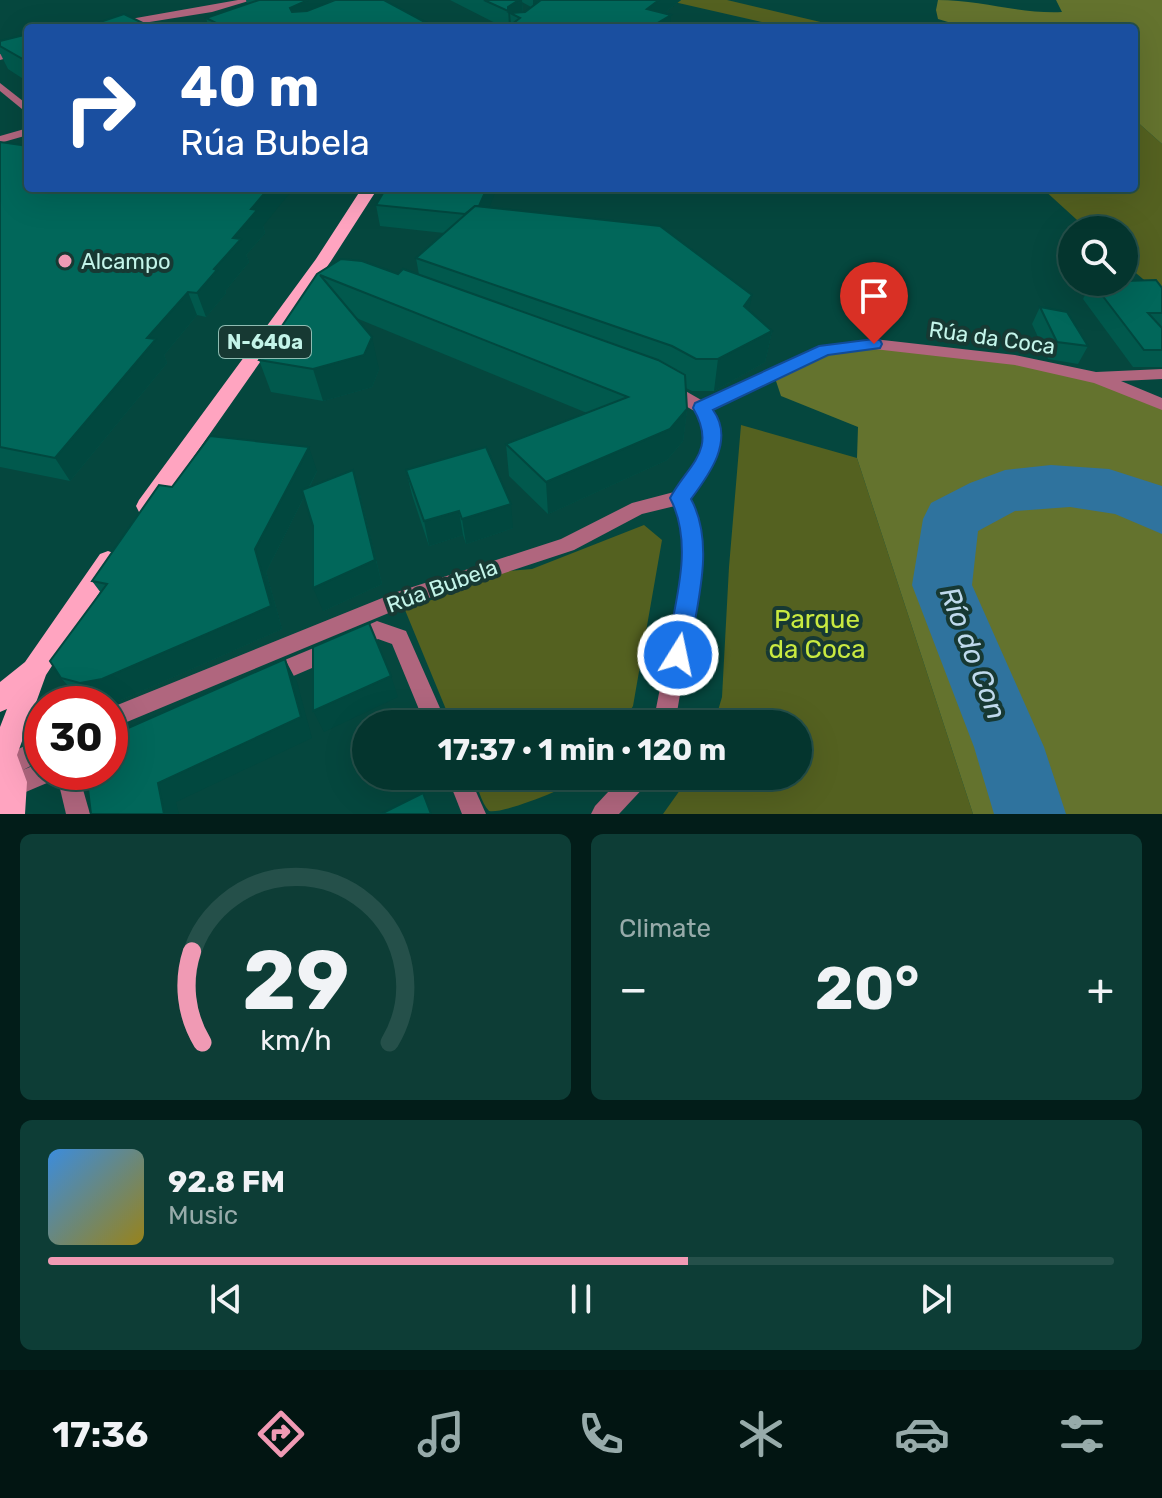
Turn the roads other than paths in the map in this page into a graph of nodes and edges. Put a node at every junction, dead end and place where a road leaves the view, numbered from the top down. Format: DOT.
graph roads {
  1 [pos="248,0"];
  2 [pos="115,24"];
  3 [pos="24,50"];
  4 [pos="0,57"];
  5 [pos="0,86"];
  6 [pos="24,107"];
  7 [pos="24,132"];
  8 [pos="0,140"];
  9 [pos="368,192"];
  10 [pos="1162,374"];
  11 [pos="1097,378"];
  12 [pos="647,380"];
  13 [pos="1162,404"];
  14 [pos="702,408"];
  15 [pos="680,498"];
  16 [pos="35,669"];
  17 [pos="254,683"];
  18 [pos="0,699"];
  19 [pos="430,710"];
  20 [pos="667,710"];
  21 [pos="128,712"];
  22 [pos="24,762"];
  23 [pos="7,775"];
  24 [pos="72,790"];
  25 [pos="464,790"];
  26 [pos="626,790"];
  27 [pos="78,814"];
  28 [pos="474,814"];
  29 [pos="603,814"];
  1 -- 2 [label="street"];
  3 -- 4 [label="street"];
  5 -- 6 [label="street"];
  7 -- 8 [label="street"];
  9 -- 16 [label="main road, N-640a"];
  10 -- 11 [label="street, Rúa da Coca"];
  11 -- 13 [label="street, Rúa da Coca"];
  11 -- 14 [label="street, Rúa da Coca"];
  12 -- 14 [label="street"];
  14 -- 15 [label="street"];
  15 -- 20 [label="street"];
  15 -- 21 [label="street, Rúa Bubela"];
  16 -- 18 [label="main road, N-640a"];
  16 -- 23 [label="main road, N-640a"];
  17 -- 19 [label="street"];
  22 -- 23 [label="street"];
  24 -- 27 [label="street"];
  25 -- 28 [label="street"];
  26 -- 29 [label="street"];
}
